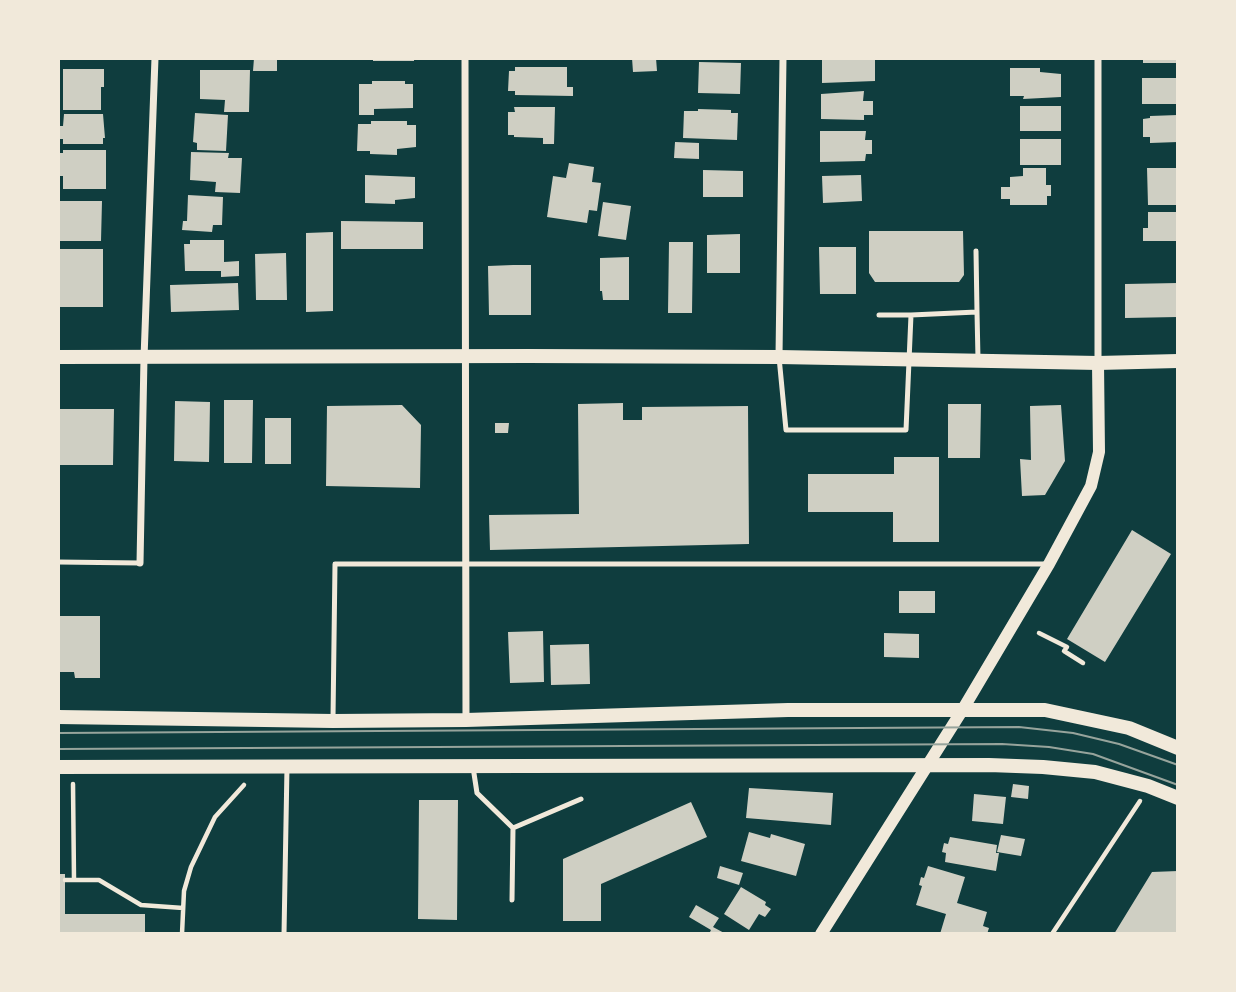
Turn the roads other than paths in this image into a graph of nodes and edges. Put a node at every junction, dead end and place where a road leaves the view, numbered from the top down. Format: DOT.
graph roads {
  1 [pos="155,58"];
  2 [pos="465,58"];
  3 [pos="783,58"];
  4 [pos="1098,58"];
  5 [pos="976,251"];
  6 [pos="977,312"];
  7 [pos="911,315"];
  8 [pos="879,316"];
  9 [pos="465,356"];
  10 [pos="58,357"];
  11 [pos="779,357"];
  12 [pos="144,358"];
  13 [pos="909,359"];
  14 [pos="978,361"];
  15 [pos="1178,361"];
  16 [pos="1098,363"];
  17 [pos="58,562"];
  18 [pos="141,563"];
  19 [pos="1049,564"];
  20 [pos="465,565"];
  21 [pos="962,709"];
  22 [pos="58,717"];
  23 [pos="466,720"];
  24 [pos="333,721"];
  25 [pos="1178,748"];
  26 [pos="928,764"];
  27 [pos="286,766"];
  28 [pos="473,766"];
  29 [pos="58,767"];
  30 [pos="1178,798"];
  31 [pos="582,799"];
  32 [pos="513,828"];
  33 [pos="512,900"];
  34 [pos="284,934"];
  35 [pos="821,934"];
  1 -- 12 [label="street"];
  2 -- 9 [label="street"];
  3 -- 11 [label="street"];
  4 -- 16 [label="street"];
  5 -- 6 [label="lane"];
  6 -- 7 [label="lane"];
  6 -- 14 [label="lane"];
  7 -- 8 [label="lane"];
  7 -- 13 [label="lane"];
  9 -- 11 [label="main road"];
  9 -- 12 [label="main road"];
  9 -- 20 [label="street"];
  10 -- 12 [label="main road"];
  11 -- 13 [label="main road"];
  11 -- 13 [label="lane"];
  12 -- 18 [label="street"];
  13 -- 14 [label="main road"];
  14 -- 16 [label="main road"];
  15 -- 16 [label="main road"];
  16 -- 19 [label="street"];
  17 -- 18 [label="lane"];
  19 -- 20 [label="lane"];
  19 -- 21 [label="street"];
  20 -- 23 [label="street"];
  20 -- 24 [label="lane"];
  21 -- 23 [label="main road"];
  21 -- 25 [label="main road"];
  21 -- 26 [label="street"];
  22 -- 24 [label="main road"];
  23 -- 24 [label="main road"];
  26 -- 28 [label="main road"];
  26 -- 30 [label="main road"];
  26 -- 35 [label="street"];
  27 -- 28 [label="main road"];
  27 -- 29 [label="main road"];
  27 -- 34 [label="lane"];
  28 -- 32 [label="lane"];
  31 -- 32 [label="lane"];
  32 -- 33 [label="lane"];
}
